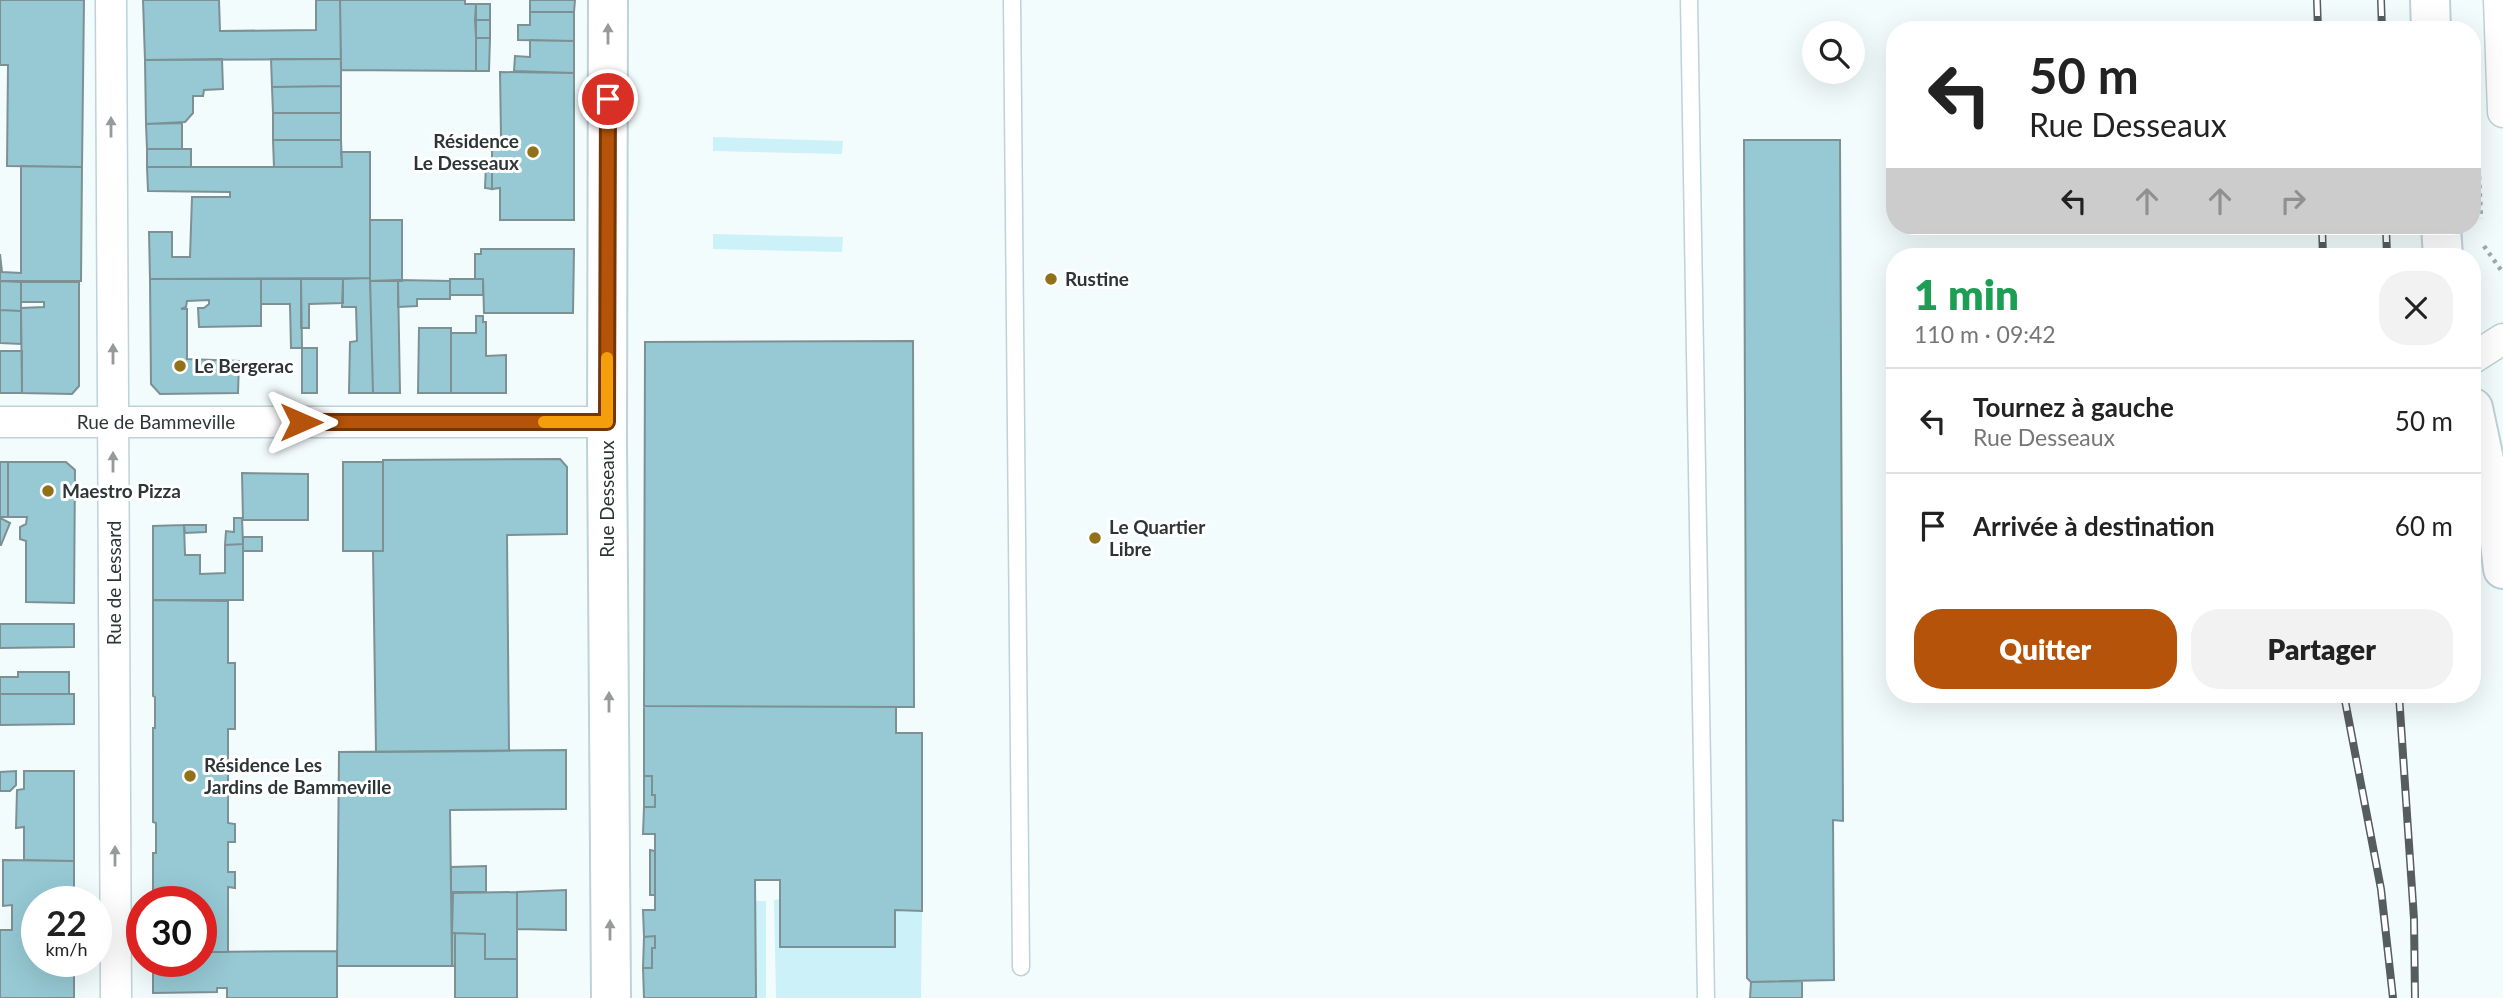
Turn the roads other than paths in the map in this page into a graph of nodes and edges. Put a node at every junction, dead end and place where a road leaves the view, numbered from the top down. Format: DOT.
graph roads {
  1 [pos="111,0"];
  2 [pos="608,0"];
  3 [pos="1012,0"];
  4 [pos="1689,0"];
  5 [pos="2430,0"];
  6 [pos="2499,0"];
  7 [pos="2431,21"];
  8 [pos="2503,112"];
  9 [pos="2503,339"];
  10 [pos="2481,353"];
  11 [pos="0,422"];
  12 [pos="113,422"];
  13 [pos="607,422"];
  14 [pos="2481,446"];
  15 [pos="2503,569"];
  16 [pos="1021,967"];
  17 [pos="116,998"];
  18 [pos="611,998"];
  19 [pos="1706,998"];
  12 -- 1 [label="street, Rue de Lessard, one-way"];
  13 -- 2 [label="street, Rue Desseaux, one-way"];
  3 -- 16 [label="lane"];
  4 -- 19 [label="lane"];
  5 -- 7 [label="street"];
  6 -- 8 [label="street"];
  9 -- 10 [label="street"];
  11 -- 12 [label="street, Rue de Bammeville"];
  12 -- 13 [label="street, Rue de Bammeville"];
  17 -- 12 [label="street, Rue de Lessard, one-way"];
  18 -- 13 [label="street, Rue Desseaux, one-way"];
  14 -- 15 [label="street"];
}
